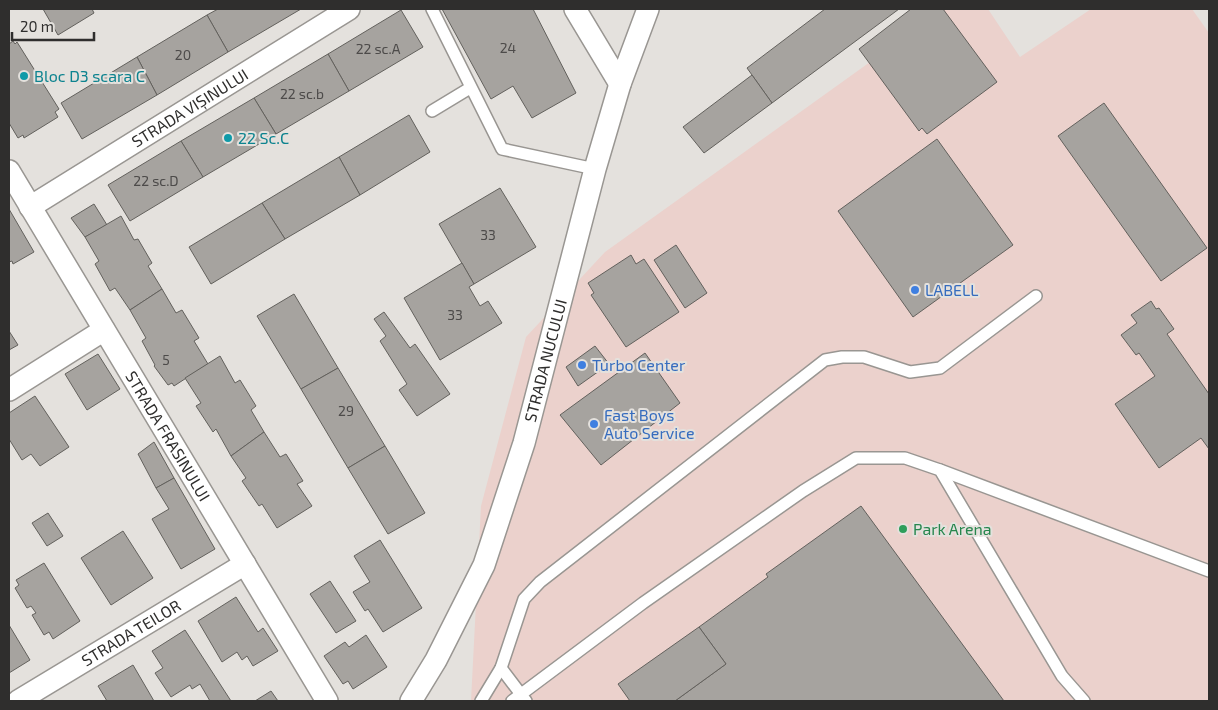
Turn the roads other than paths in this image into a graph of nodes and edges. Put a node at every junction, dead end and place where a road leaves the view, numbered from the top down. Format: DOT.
graph roads {
  1 [pos="349,9"];
  2 [pos="432,9"];
  3 [pos="574,9"];
  4 [pos="648,9"];
  5 [pos="620,84"];
  6 [pos="470,88"];
  7 [pos="432,111"];
  8 [pos="595,169"];
  9 [pos="9,171"];
  10 [pos="30,207"];
  11 [pos="1036,296"];
  12 [pos="104,330"];
  13 [pos="9,390"];
  14 [pos="940,470"];
  15 [pos="245,564"];
  16 [pos="1209,571"];
  17 [pos="502,668"];
  18 [pos="519,699"];
  19 [pos="18,701"];
  20 [pos="327,701"];
  21 [pos="411,701"];
  22 [pos="481,701"];
  23 [pos="1084,701"];
  1 -- 10 [label="street, STRADA VIȘINULUI"];
  2 -- 6 [label="lane"];
  3 -- 5 [label="street"];
  4 -- 5 [label="street, STRADA NUCULUI"];
  5 -- 8 [label="street, STRADA NUCULUI"];
  6 -- 7 [label="lane"];
  6 -- 8 [label="lane"];
  8 -- 21 [label="street, STRADA NUCULUI"];
  9 -- 10 [label="street, STRADA FRASINULUI"];
  10 -- 12 [label="street, STRADA FRASINULUI"];
  11 -- 17 [label="lane"];
  12 -- 13 [label="street"];
  12 -- 15 [label="street, STRADA FRASINULUI"];
  14 -- 16 [label="lane"];
  14 -- 18 [label="lane"];
  14 -- 23 [label="lane"];
  15 -- 19 [label="street, STRADA TEILOR"];
  15 -- 20 [label="street, STRADA FRASINULUI"];
  17 -- 18 [label="lane"];
  17 -- 22 [label="lane"];
}
